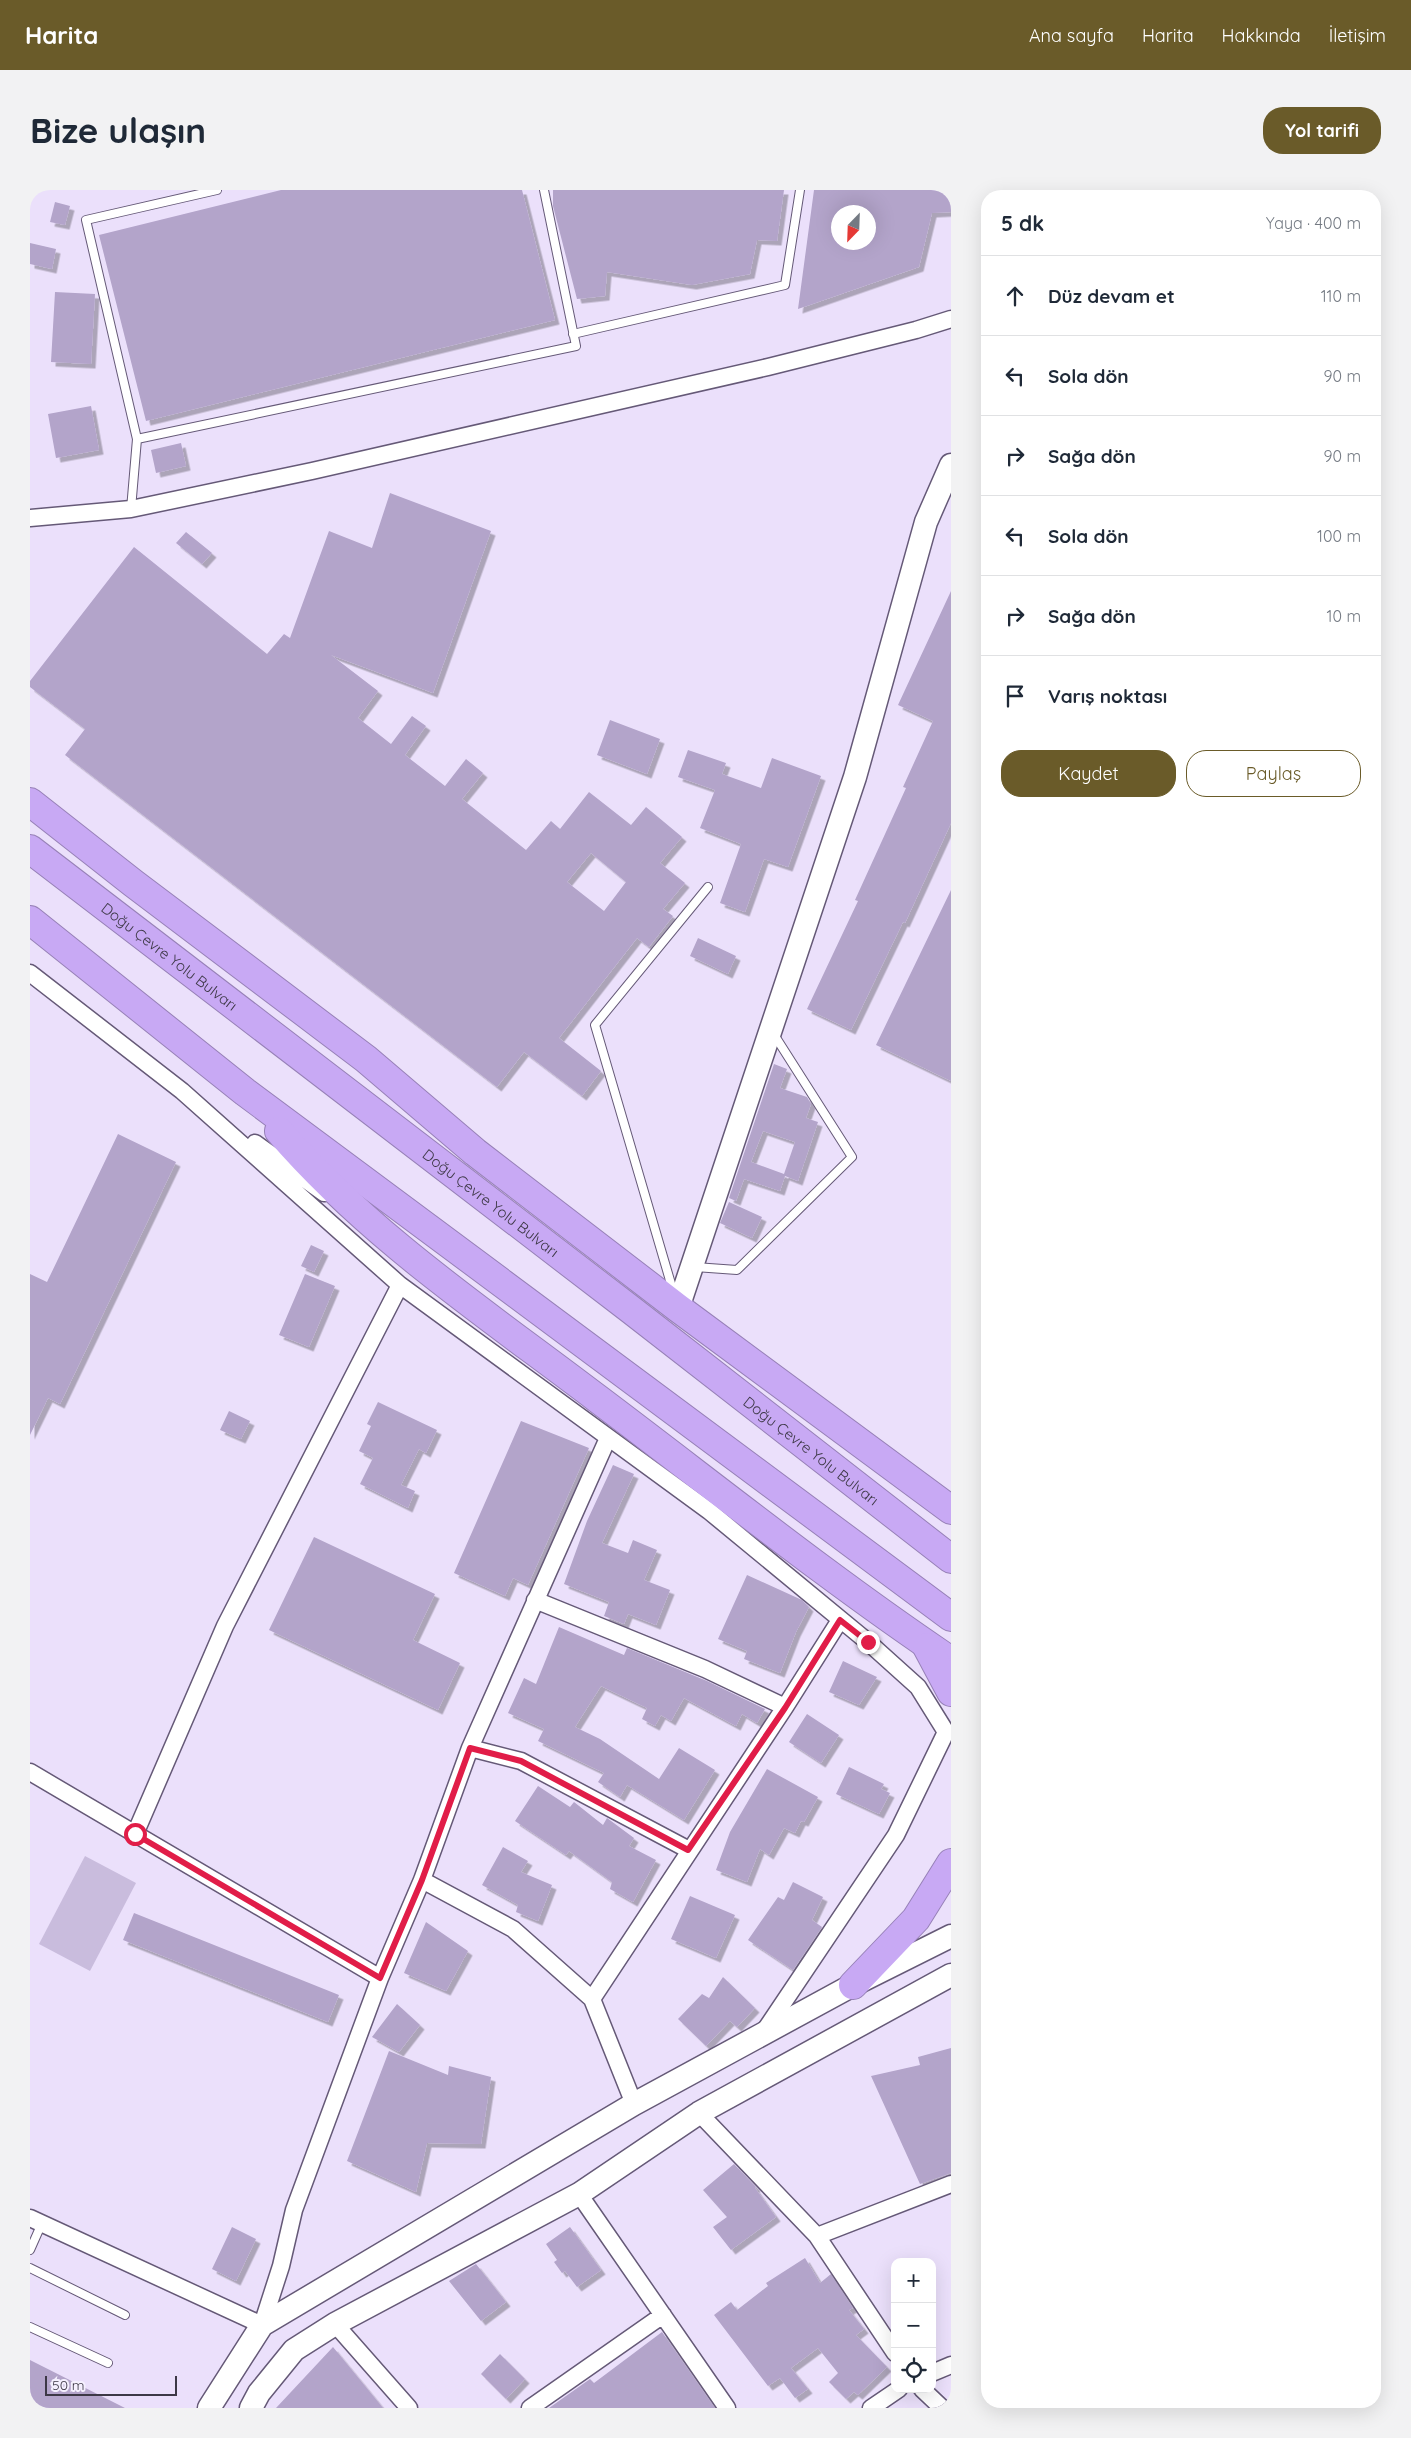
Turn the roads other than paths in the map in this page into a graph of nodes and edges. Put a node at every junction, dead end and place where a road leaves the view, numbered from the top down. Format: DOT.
graph roads {
  1 [pos="217,190"];
  2 [pos="544,190"];
  3 [pos="800,190"];
  4 [pos="951,319"];
  5 [pos="573,334"];
  6 [pos="138,439"];
  7 [pos="951,465"];
  8 [pos="131,509"];
  9 [pos="30,518"];
  10 [pos="30,802"];
  11 [pos="30,849"];
  12 [pos="708,887"];
  13 [pos="30,920"];
  14 [pos="30,973"];
  15 [pos="771,1029"];
  16 [pos="182,1091"];
  17 [pos="245,1092"];
  18 [pos="388,1240"];
  19 [pos="692,1266"];
  20 [pos="400,1285"];
  21 [pos="678,1308"];
  22 [pos="608,1438"];
  23 [pos="951,1510"];
  24 [pos="951,1559"];
  25 [pos="535,1600"];
  26 [pos="951,1617"];
  27 [pos="840,1620"];
  28 [pos="925,1643"];
  29 [pos="951,1661"];
  30 [pos="951,1692"];
  31 [pos="785,1708"];
  32 [pos="470,1748"];
  33 [pos="30,1772"];
  34 [pos="135,1834"];
  35 [pos="688,1850"];
  36 [pos="951,1863"];
  37 [pos="422,1880"];
  38 [pos="951,1936"];
  39 [pos="951,1975"];
  40 [pos="380,1978"];
  41 [pos="853,1985"];
  42 [pos="592,1999"];
  43 [pos="762,2035"];
  44 [pos="634,2104"];
  45 [pos="699,2113"];
  46 [pos="951,2184"];
  47 [pos="579,2194"];
  48 [pos="36,2221"];
  49 [pos="817,2236"];
  50 [pos="30,2250"];
  51 [pos="30,2268"];
  52 [pos="125,2315"];
  53 [pos="663,2315"];
  54 [pos="335,2324"];
  55 [pos="262,2325"];
  56 [pos="30,2327"];
  57 [pos="892,2348"];
  58 [pos="108,2363"];
  59 [pos="951,2365"];
  60 [pos="936,2371"];
  61 [pos="893,2393"];
  62 [pos="926,2393"];
  63 [pos="209,2408"];
  64 [pos="251,2408"];
  65 [pos="409,2408"];
  66 [pos="530,2408"];
  67 [pos="727,2408"];
  68 [pos="871,2408"];
  69 [pos="942,2408"];
  1 -- 6 [label="lane"];
  2 -- 5 [label="lane"];
  3 -- 5 [label="lane"];
  4 -- 8 [label="street"];
  5 -- 6 [label="lane"];
  6 -- 8 [label="lane"];
  7 -- 15 [label="main road"];
  8 -- 9 [label="street"];
  10 -- 21 [label="highway"];
  11 -- 24 [label="highway, Doğu Çevre Yolu Bulvarı"];
  12 -- 21 [label="lane"];
  13 -- 17 [label="highway"];
  14 -- 16 [label="street"];
  15 -- 19 [label="main road"];
  15 -- 19 [label="lane"];
  16 -- 18 [label="street"];
  16 -- 20 [label="street"];
  17 -- 18 [label="highway"];
  17 -- 26 [label="highway"];
  18 -- 28 [label="highway"];
  19 -- 21 [label="main road"];
  20 -- 22 [label="street"];
  20 -- 34 [label="street"];
  21 -- 23 [label="highway"];
  22 -- 25 [label="street"];
  22 -- 27 [label="street"];
  25 -- 31 [label="street"];
  25 -- 32 [label="street"];
  27 -- 31 [label="street"];
  27 -- 43 [label="street"];
  28 -- 29 [label="highway"];
  28 -- 30 [label="highway"];
  31 -- 35 [label="street"];
  32 -- 35 [label="street"];
  32 -- 37 [label="street"];
  33 -- 34 [label="street"];
  34 -- 40 [label="street"];
  35 -- 42 [label="street"];
  36 -- 41 [label="highway"];
  37 -- 40 [label="street"];
  37 -- 42 [label="street"];
  38 -- 41 [label="main road"];
  39 -- 45 [label="main road"];
  40 -- 55 [label="street"];
  41 -- 43 [label="main road"];
  42 -- 44 [label="street"];
  43 -- 44 [label="main road"];
  44 -- 55 [label="main road"];
  45 -- 47 [label="main road"];
  45 -- 49 [label="street"];
  46 -- 49 [label="street"];
  47 -- 53 [label="street"];
  47 -- 54 [label="main road"];
  48 -- 50 [label="lane"];
  48 -- 55 [label="street"];
  49 -- 57 [label="street"];
  51 -- 52 [label="lane"];
  53 -- 66 [label="street"];
  53 -- 67 [label="street"];
  54 -- 64 [label="main road"];
  54 -- 65 [label="street"];
  55 -- 63 [label="main road"];
  56 -- 58 [label="lane"];
  59 -- 60 [label="street"];
  61 -- 68 [label="street"];
  62 -- 69 [label="street"];
}
